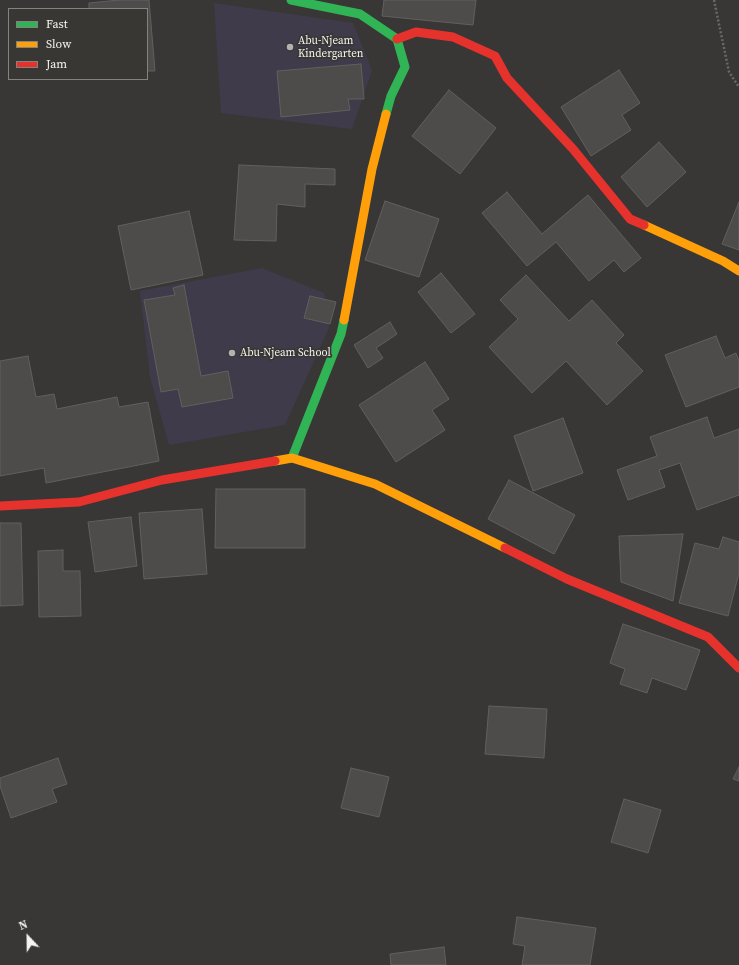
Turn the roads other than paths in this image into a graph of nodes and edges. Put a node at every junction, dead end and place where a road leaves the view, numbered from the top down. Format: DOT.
graph roads {
  1 [pos="291,0"];
  2 [pos="397,39"];
  3 [pos="739,271"];
  4 [pos="292,458"];
  5 [pos="0,506"];
  6 [pos="739,668"];
  1 -- 2 [label="street"];
  2 -- 3 [label="street"];
  2 -- 4 [label="street"];
  4 -- 5 [label="street"];
  4 -- 6 [label="street"];
}
